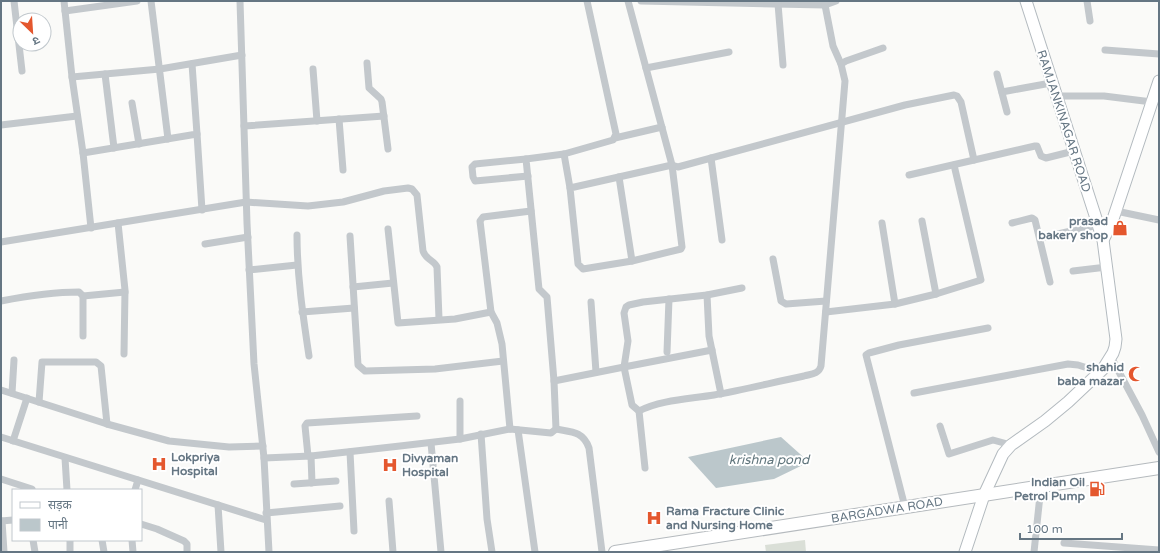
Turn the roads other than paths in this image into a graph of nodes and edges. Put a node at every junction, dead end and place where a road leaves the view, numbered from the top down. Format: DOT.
graph roads {
  1 [pos="14,1"];
  2 [pos="64,1"];
  3 [pos="137,1"];
  4 [pos="151,1"];
  5 [pos="240,1"];
  6 [pos="587,1"];
  7 [pos="628,1"];
  8 [pos="641,1"];
  9 [pos="836,1"];
  10 [pos="1026,1"];
  11 [pos="1086,1"];
  12 [pos="750,2"];
  13 [pos="778,4"];
  14 [pos="825,4"];
  15 [pos="65,10"];
  16 [pos="1090,21"];
  17 [pos="883,48"];
  18 [pos="1105,50"];
  19 [pos="729,52"];
  20 [pos="1159,54"];
  21 [pos="242,55"];
  22 [pos="367,63"];
  23 [pos="192,64"];
  24 [pos="841,64"];
  25 [pos="783,65"];
  26 [pos="646,68"];
  27 [pos="160,69"];
  28 [pos="313,69"];
  29 [pos="22,71"];
  30 [pos="105,74"];
  31 [pos="997,74"];
  32 [pos="72,77"];
  33 [pos="1159,82"];
  34 [pos="1051,83"];
  35 [pos="1002,92"];
  36 [pos="1056,96"];
  37 [pos="1152,102"];
  38 [pos="132,103"];
  39 [pos="1007,112"];
  40 [pos="78,116"];
  41 [pos="384,116"];
  42 [pos="339,119"];
  43 [pos="317,120"];
  44 [pos="842,122"];
  45 [pos="1,125"];
  46 [pos="244,126"];
  47 [pos="662,127"];
  48 [pos="197,134"];
  49 [pos="616,138"];
  50 [pos="168,139"];
  51 [pos="139,144"];
  52 [pos="114,148"];
  53 [pos="388,149"];
  54 [pos="1074,151"];
  55 [pos="83,153"];
  56 [pos="564,154"];
  57 [pos="711,158"];
  58 [pos="526,159"];
  59 [pos="974,160"];
  60 [pos="672,164"];
  61 [pos="954,165"];
  62 [pos="343,170"];
  63 [pos="909,175"];
  64 [pos="528,176"];
  65 [pos="619,177"];
  66 [pos="570,188"];
  67 [pos="246,202"];
  68 [pos="202,210"];
  69 [pos="531,211"];
  70 [pos="1116,211"];
  71 [pos="1159,220"];
  72 [pos="922,221"];
  73 [pos="118,223"];
  74 [pos="882,223"];
  75 [pos="1012,223"];
  76 [pos="1098,226"];
  77 [pos="91,228"];
  78 [pos="388,229"];
  79 [pos="296,235"];
  80 [pos="350,236"];
  81 [pos="248,237"];
  82 [pos="1040,238"];
  83 [pos="722,240"];
  84 [pos="1103,240"];
  85 [pos="1,242"];
  86 [pos="205,244"];
  87 [pos="773,260"];
  88 [pos="632,261"];
  89 [pos="297,265"];
  90 [pos="1107,266"];
  91 [pos="249,270"];
  92 [pos="1073,271"];
  93 [pos="1050,282"];
  94 [pos="393,283"];
  95 [pos="353,287"];
  96 [pos="742,288"];
  97 [pos="125,292"];
  98 [pos="936,294"];
  99 [pos="707,295"];
  100 [pos="83,296"];
  101 [pos="669,299"];
  102 [pos="826,300"];
  103 [pos="1,301"];
  104 [pos="591,302"];
  105 [pos="895,304"];
  106 [pos="354,308"];
  107 [pos="302,312"];
  108 [pos="491,312"];
  109 [pos="826,312"];
  110 [pos="439,319"];
  111 [pos="988,328"];
  112 [pos="83,336"];
  113 [pos="712,350"];
  114 [pos="667,352"];
  115 [pos="124,354"];
  116 [pos="309,356"];
  117 [pos="1111,357"];
  118 [pos="14,360"];
  119 [pos="503,361"];
  120 [pos="624,367"];
  121 [pos="1093,370"];
  122 [pos="596,372"];
  123 [pos="554,381"];
  124 [pos="1,390"];
  125 [pos="12,393"];
  126 [pos="914,393"];
  127 [pos="721,394"];
  128 [pos="27,398"];
  129 [pos="460,401"];
  130 [pos="39,402"];
  131 [pos="638,411"];
  132 [pos="417,416"];
  133 [pos="107,424"];
  134 [pos="940,426"];
  135 [pos="556,429"];
  136 [pos="514,430"];
  137 [pos="481,434"];
  138 [pos="1,437"];
  139 [pos="460,439"];
  140 [pos="13,441"];
  141 [pos="431,443"];
  142 [pos="1003,443"];
  143 [pos="263,446"];
  144 [pos="350,452"];
  145 [pos="1159,452"];
  146 [pos="310,456"];
  147 [pos="65,458"];
  148 [pos="264,458"];
  149 [pos="645,468"];
  150 [pos="1159,468"];
  151 [pos="1,479"];
  152 [pos="138,480"];
  153 [pos="336,481"];
  154 [pos="312,483"];
  155 [pos="294,484"];
  156 [pos="1041,486"];
  157 [pos="32,489"];
  158 [pos="67,489"];
  159 [pos="135,489"];
  160 [pos="984,495"];
  161 [pos="388,502"];
  162 [pos="218,505"];
  163 [pos="340,506"];
  164 [pos="905,507"];
  165 [pos="266,516"];
  166 [pos="12,520"];
  167 [pos="1,521"];
  168 [pos="142,524"];
  169 [pos="354,531"];
  170 [pos="33,541"];
  171 [pos="70,541"];
  172 [pos="102,541"];
  173 [pos="132,541"];
  174 [pos="1064,543"];
  175 [pos="1159,550"];
  176 [pos="4,552"];
  177 [pos="35,552"];
  178 [pos="70,552"];
  179 [pos="104,552"];
  180 [pos="133,552"];
  181 [pos="187,552"];
  182 [pos="221,552"];
  183 [pos="269,552"];
  184 [pos="393,552"];
  185 [pos="441,552"];
  186 [pos="492,552"];
  187 [pos="535,552"];
  188 [pos="602,552"];
  189 [pos="615,552"];
  190 [pos="966,552"];
  191 [pos="1034,552"];
  1 -- 29 [label="street"];
  2 -- 15 [label="street"];
  3 -- 15 [label="street"];
  4 -- 27 [label="street"];
  5 -- 21 [label="street"];
  6 -- 49 [label="street"];
  7 -- 26 [label="street"];
  8 -- 12 [label="street"];
  9 -- 14 [label="street"];
  10 -- 34 [label="street, RAMJANKINAGAR ROAD"];
  11 -- 16 [label="street"];
  12 -- 13 [label="street"];
  13 -- 14 [label="street"];
  13 -- 25 [label="street"];
  14 -- 24 [label="street"];
  15 -- 32 [label="street"];
  17 -- 24 [label="street"];
  18 -- 20 [label="street"];
  19 -- 26 [label="street"];
  21 -- 23 [label="street"];
  21 -- 46 [label="street"];
  22 -- 41 [label="street"];
  23 -- 27 [label="street"];
  23 -- 48 [label="street"];
  24 -- 44 [label="street"];
  26 -- 47 [label="street"];
  27 -- 30 [label="street"];
  27 -- 50 [label="street"];
  28 -- 43 [label="street"];
  30 -- 32 [label="street"];
  30 -- 52 [label="street"];
  31 -- 35 [label="street"];
  32 -- 40 [label="street"];
  33 -- 37 [label="street"];
  34 -- 35 [label="street"];
  34 -- 36 [label="street, RAMJANKINAGAR ROAD"];
  35 -- 39 [label="street"];
  36 -- 37 [label="street"];
  36 -- 54 [label="street, RAMJANKINAGAR ROAD"];
  37 -- 70 [label="street"];
  38 -- 51 [label="street"];
  40 -- 45 [label="street"];
  40 -- 55 [label="street"];
  41 -- 42 [label="street"];
  41 -- 53 [label="street"];
  42 -- 43 [label="street"];
  42 -- 62 [label="street"];
  43 -- 46 [label="street"];
  44 -- 57 [label="street"];
  44 -- 59 [label="street"];
  44 -- 102 [label="street"];
  46 -- 67 [label="street"];
  47 -- 49 [label="street"];
  47 -- 60 [label="street"];
  48 -- 50 [label="street"];
  48 -- 68 [label="street"];
  49 -- 56 [label="street"];
  50 -- 51 [label="street"];
  51 -- 52 [label="street"];
  52 -- 55 [label="street"];
  54 -- 59 [label="street"];
  54 -- 76 [label="street, RAMJANKINAGAR ROAD"];
  55 -- 77 [label="street"];
  56 -- 58 [label="street"];
  56 -- 66 [label="street"];
  57 -- 60 [label="street"];
  57 -- 83 [label="street"];
  58 -- 64 [label="street"];
  58 -- 64 [label="street"];
  59 -- 61 [label="street"];
  60 -- 65 [label="street"];
  60 -- 88 [label="street"];
  61 -- 63 [label="street"];
  61 -- 98 [label="street"];
  64 -- 69 [label="street"];
  65 -- 66 [label="street"];
  65 -- 88 [label="street"];
  66 -- 88 [label="street"];
  67 -- 68 [label="street"];
  67 -- 81 [label="street"];
  67 -- 110 [label="street"];
  68 -- 73 [label="street"];
  69 -- 108 [label="street"];
  69 -- 123 [label="street"];
  70 -- 71 [label="street"];
  70 -- 84 [label="street"];
  72 -- 98 [label="street"];
  73 -- 77 [label="street"];
  73 -- 97 [label="street"];
  74 -- 105 [label="street"];
  75 -- 82 [label="street"];
  76 -- 82 [label="street"];
  76 -- 84 [label="street, RAMJANKINAGAR ROAD"];
  77 -- 85 [label="street"];
  78 -- 94 [label="street"];
  79 -- 89 [label="street"];
  80 -- 95 [label="street"];
  81 -- 86 [label="street"];
  81 -- 91 [label="street"];
  82 -- 93 [label="street"];
  84 -- 90 [label="street, RAMJANKINAGAR ROAD"];
  87 -- 102 [label="street"];
  89 -- 91 [label="street"];
  89 -- 107 [label="street"];
  90 -- 92 [label="street"];
  90 -- 117 [label="street, RAMJANKINAGAR ROAD"];
  91 -- 143 [label="street"];
  94 -- 95 [label="street"];
  94 -- 110 [label="street"];
  95 -- 106 [label="street"];
  96 -- 99 [label="street"];
  97 -- 100 [label="street"];
  97 -- 115 [label="street"];
  98 -- 105 [label="street"];
  99 -- 101 [label="street"];
  99 -- 113 [label="street"];
  100 -- 103 [label="street"];
  100 -- 112 [label="street"];
  101 -- 114 [label="street"];
  101 -- 120 [label="street"];
  102 -- 109 [label="street"];
  104 -- 122 [label="street"];
  105 -- 109 [label="street"];
  106 -- 107 [label="street"];
  106 -- 119 [label="street"];
  107 -- 116 [label="street"];
  108 -- 110 [label="street"];
  108 -- 119 [label="street"];
  109 -- 127 [label="street"];
  111 -- 164 [label="street"];
  113 -- 120 [label="street"];
  113 -- 127 [label="street"];
  117 -- 121 [label="street"];
  117 -- 145 [label="street"];
  118 -- 125 [label="street"];
  119 -- 136 [label="street"];
  120 -- 122 [label="street"];
  120 -- 131 [label="street"];
  121 -- 126 [label="street"];
  121 -- 142 [label="street"];
  122 -- 123 [label="street"];
  123 -- 135 [label="street"];
  124 -- 125 [label="street"];
  125 -- 128 [label="street"];
  127 -- 131 [label="street"];
  128 -- 130 [label="street"];
  128 -- 140 [label="street"];
  129 -- 139 [label="street"];
  130 -- 133 [label="street"];
  130 -- 133 [label="street"];
  131 -- 149 [label="street"];
  132 -- 146 [label="street"];
  133 -- 143 [label="street"];
  134 -- 142 [label="street"];
  135 -- 136 [label="street"];
  135 -- 188 [label="street"];
  136 -- 137 [label="street"];
  136 -- 187 [label="street"];
  137 -- 139 [label="street"];
  137 -- 186 [label="street"];
  138 -- 140 [label="street"];
  139 -- 141 [label="street"];
  140 -- 147 [label="street"];
  141 -- 144 [label="street"];
  141 -- 185 [label="street"];
  142 -- 160 [label="street"];
  143 -- 148 [label="street"];
  144 -- 146 [label="street"];
  144 -- 169 [label="street"];
  146 -- 148 [label="street"];
  146 -- 154 [label="street"];
  147 -- 152 [label="street"];
  147 -- 158 [label="street"];
  148 -- 165 [label="street"];
  150 -- 156 [label="main road, BARGADWA ROAD"];
  151 -- 157 [label="street"];
  152 -- 159 [label="street"];
  152 -- 162 [label="street"];
  153 -- 154 [label="street"];
  154 -- 155 [label="street"];
  156 -- 160 [label="main road, BARGADWA ROAD"];
  156 -- 191 [label="street"];
  160 -- 164 [label="main road, BARGADWA ROAD"];
  160 -- 190 [label="street"];
  161 -- 184 [label="street"];
  162 -- 165 [label="street"];
  162 -- 182 [label="street"];
  163 -- 165 [label="street"];
  164 -- 189 [label="main road, BARGADWA ROAD"];
  165 -- 183 [label="street"];
  166 -- 167 [label="street"];
  167 -- 176 [label="street"];
  168 -- 181 [label="street"];
  170 -- 177 [label="street"];
  171 -- 178 [label="street"];
  172 -- 179 [label="street"];
  173 -- 180 [label="street"];
  174 -- 175 [label="street"];
}
